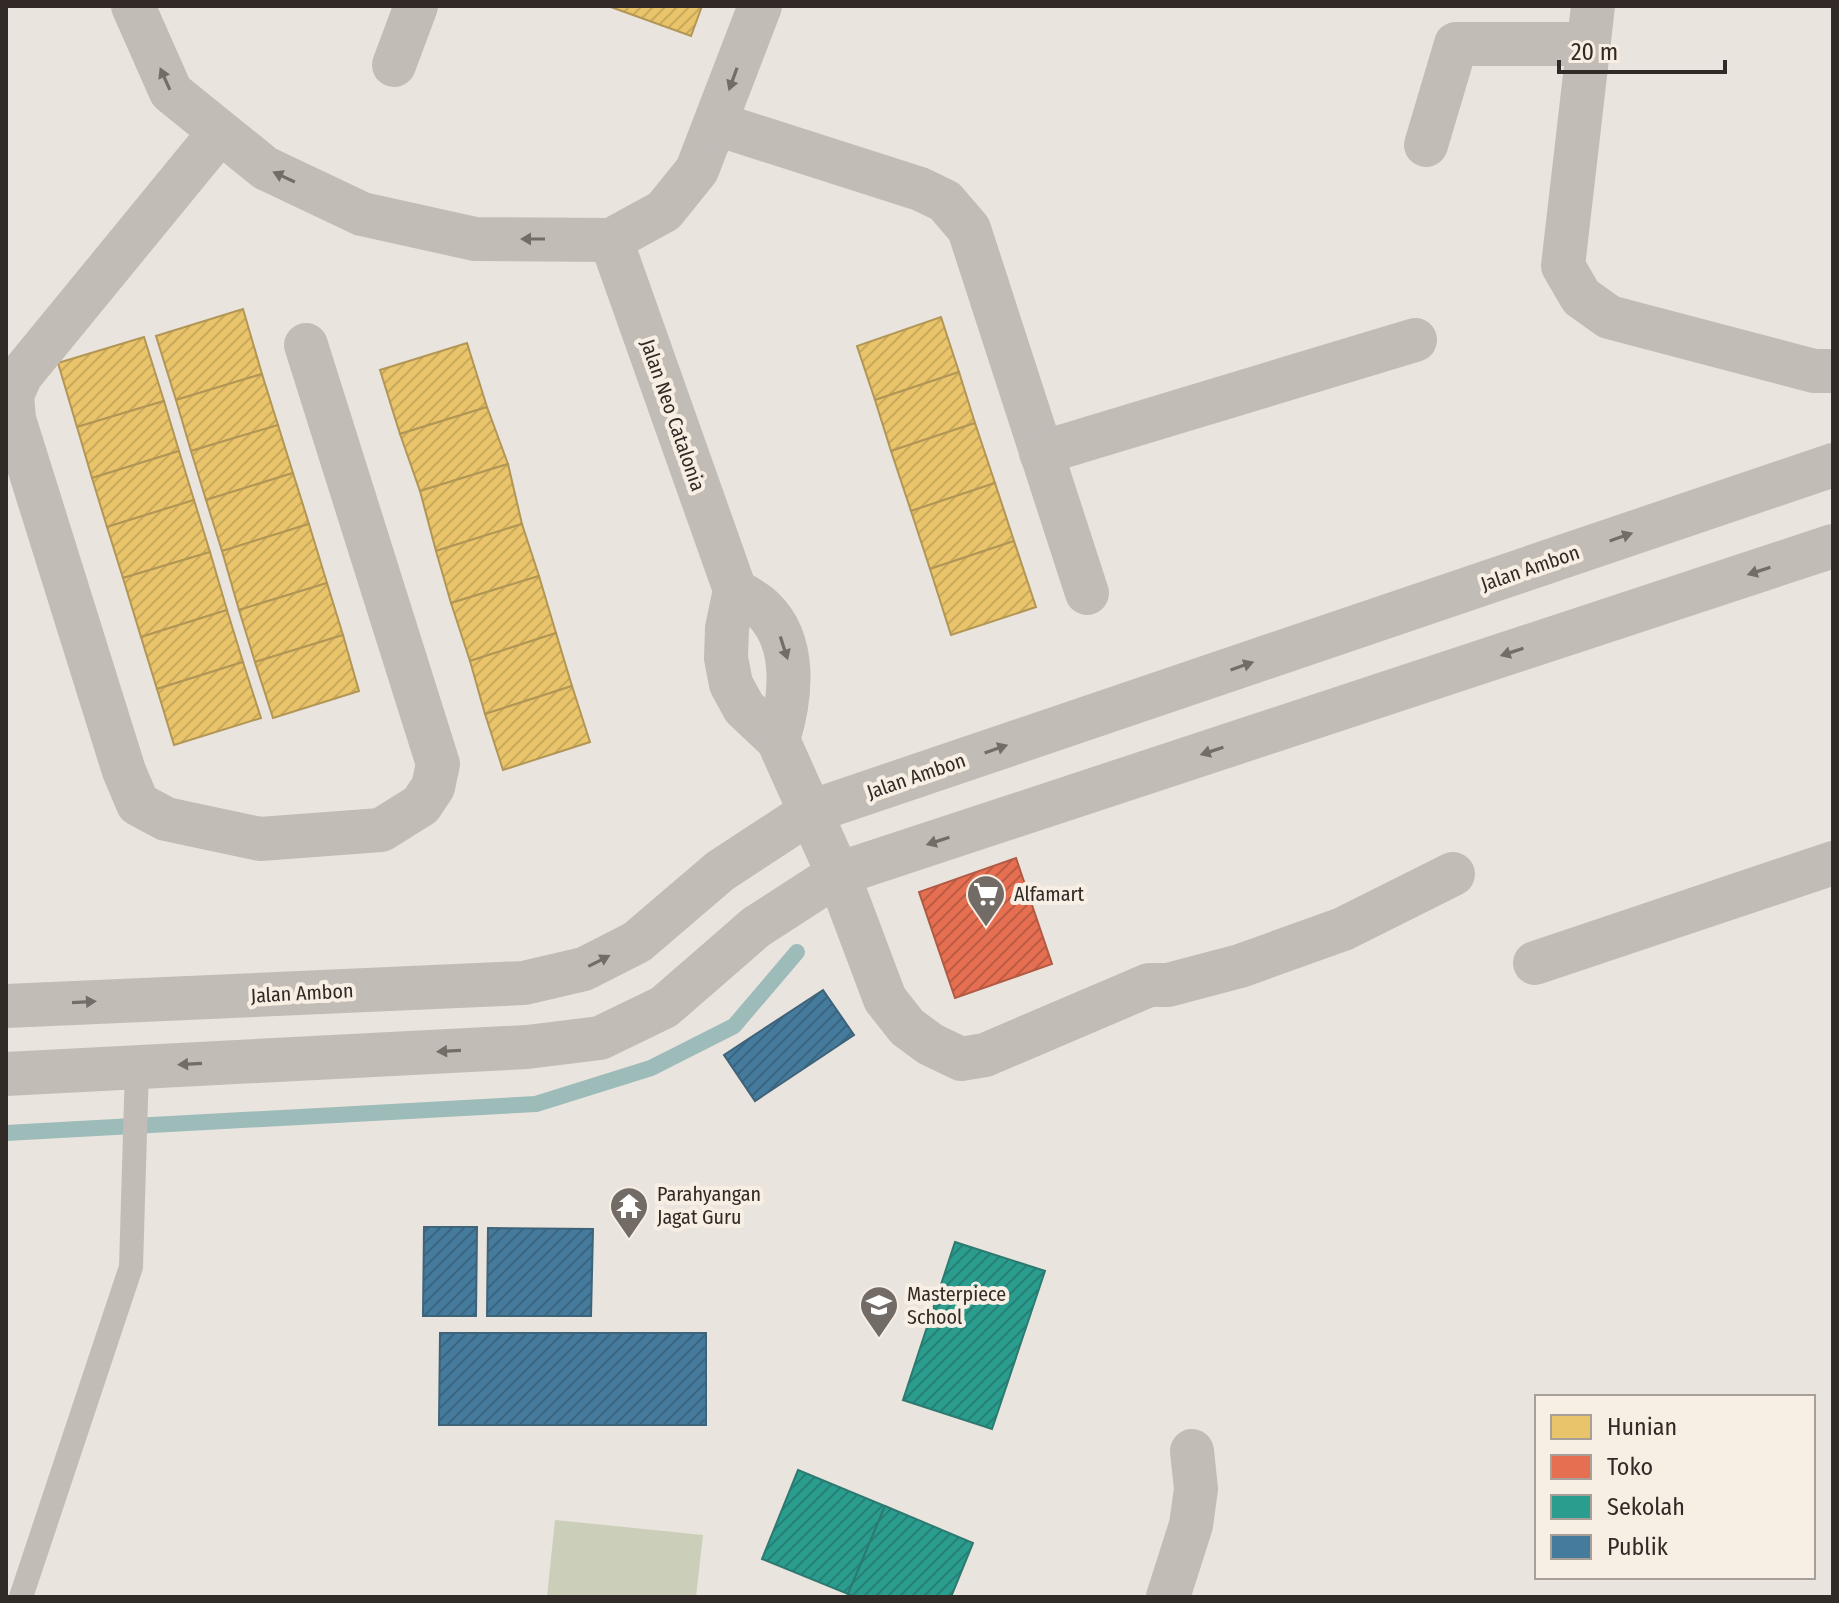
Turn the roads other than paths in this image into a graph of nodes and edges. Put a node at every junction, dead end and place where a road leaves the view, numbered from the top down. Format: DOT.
graph roads {
  1 [pos="133,6"];
  2 [pos="416,6"];
  3 [pos="760,6"];
  4 [pos="1591,25"];
  5 [pos="394,65"];
  6 [pos="717,124"];
  7 [pos="220,132"];
  8 [pos="1426,145"];
  9 [pos="611,240"];
  10 [pos="1415,340"];
  11 [pos="306,345"];
  12 [pos="1833,371"];
  13 [pos="1041,453"];
  14 [pos="1833,465"];
  15 [pos="1833,546"];
  16 [pos="735,590"];
  17 [pos="1087,593"];
  18 [pos="778,740"];
  19 [pos="810,812"];
  20 [pos="1833,863"];
  21 [pos="838,874"];
  22 [pos="1453,874"];
  23 [pos="1535,963"];
  24 [pos="6,1006"];
  25 [pos="6,1074"];
  26 [pos="136,1087"];
  27 [pos="1192,1451"];
  28 [pos="21,1597"];
  29 [pos="1168,1597"];
  7 -- 1 [label="street, one-way"];
  2 -- 5 [label="street"];
  3 -- 6 [label="street, one-way"];
  4 -- 8 [label="street"];
  4 -- 12 [label="street"];
  6 -- 9 [label="street"];
  6 -- 13 [label="street"];
  9 -- 7 [label="street, one-way"];
  7 -- 11 [label="street"];
  9 -- 16 [label="street, Jalan Neo Catalonia"];
  10 -- 13 [label="street"];
  13 -- 17 [label="street"];
  19 -- 14 [label="street, Jalan Ambon, one-way"];
  15 -- 21 [label="street, one-way"];
  16 -- 18 [label="street"];
  16 -- 18 [label="street, one-way"];
  18 -- 19 [label="street"];
  19 -- 21 [label="street"];
  24 -- 19 [label="street, Jalan Ambon, one-way"];
  20 -- 23 [label="street"];
  21 -- 22 [label="street"];
  21 -- 26 [label="street, one-way"];
  25 -- 26 [label="street"];
  26 -- 28 [label="lane"];
  27 -- 29 [label="street"];
}
